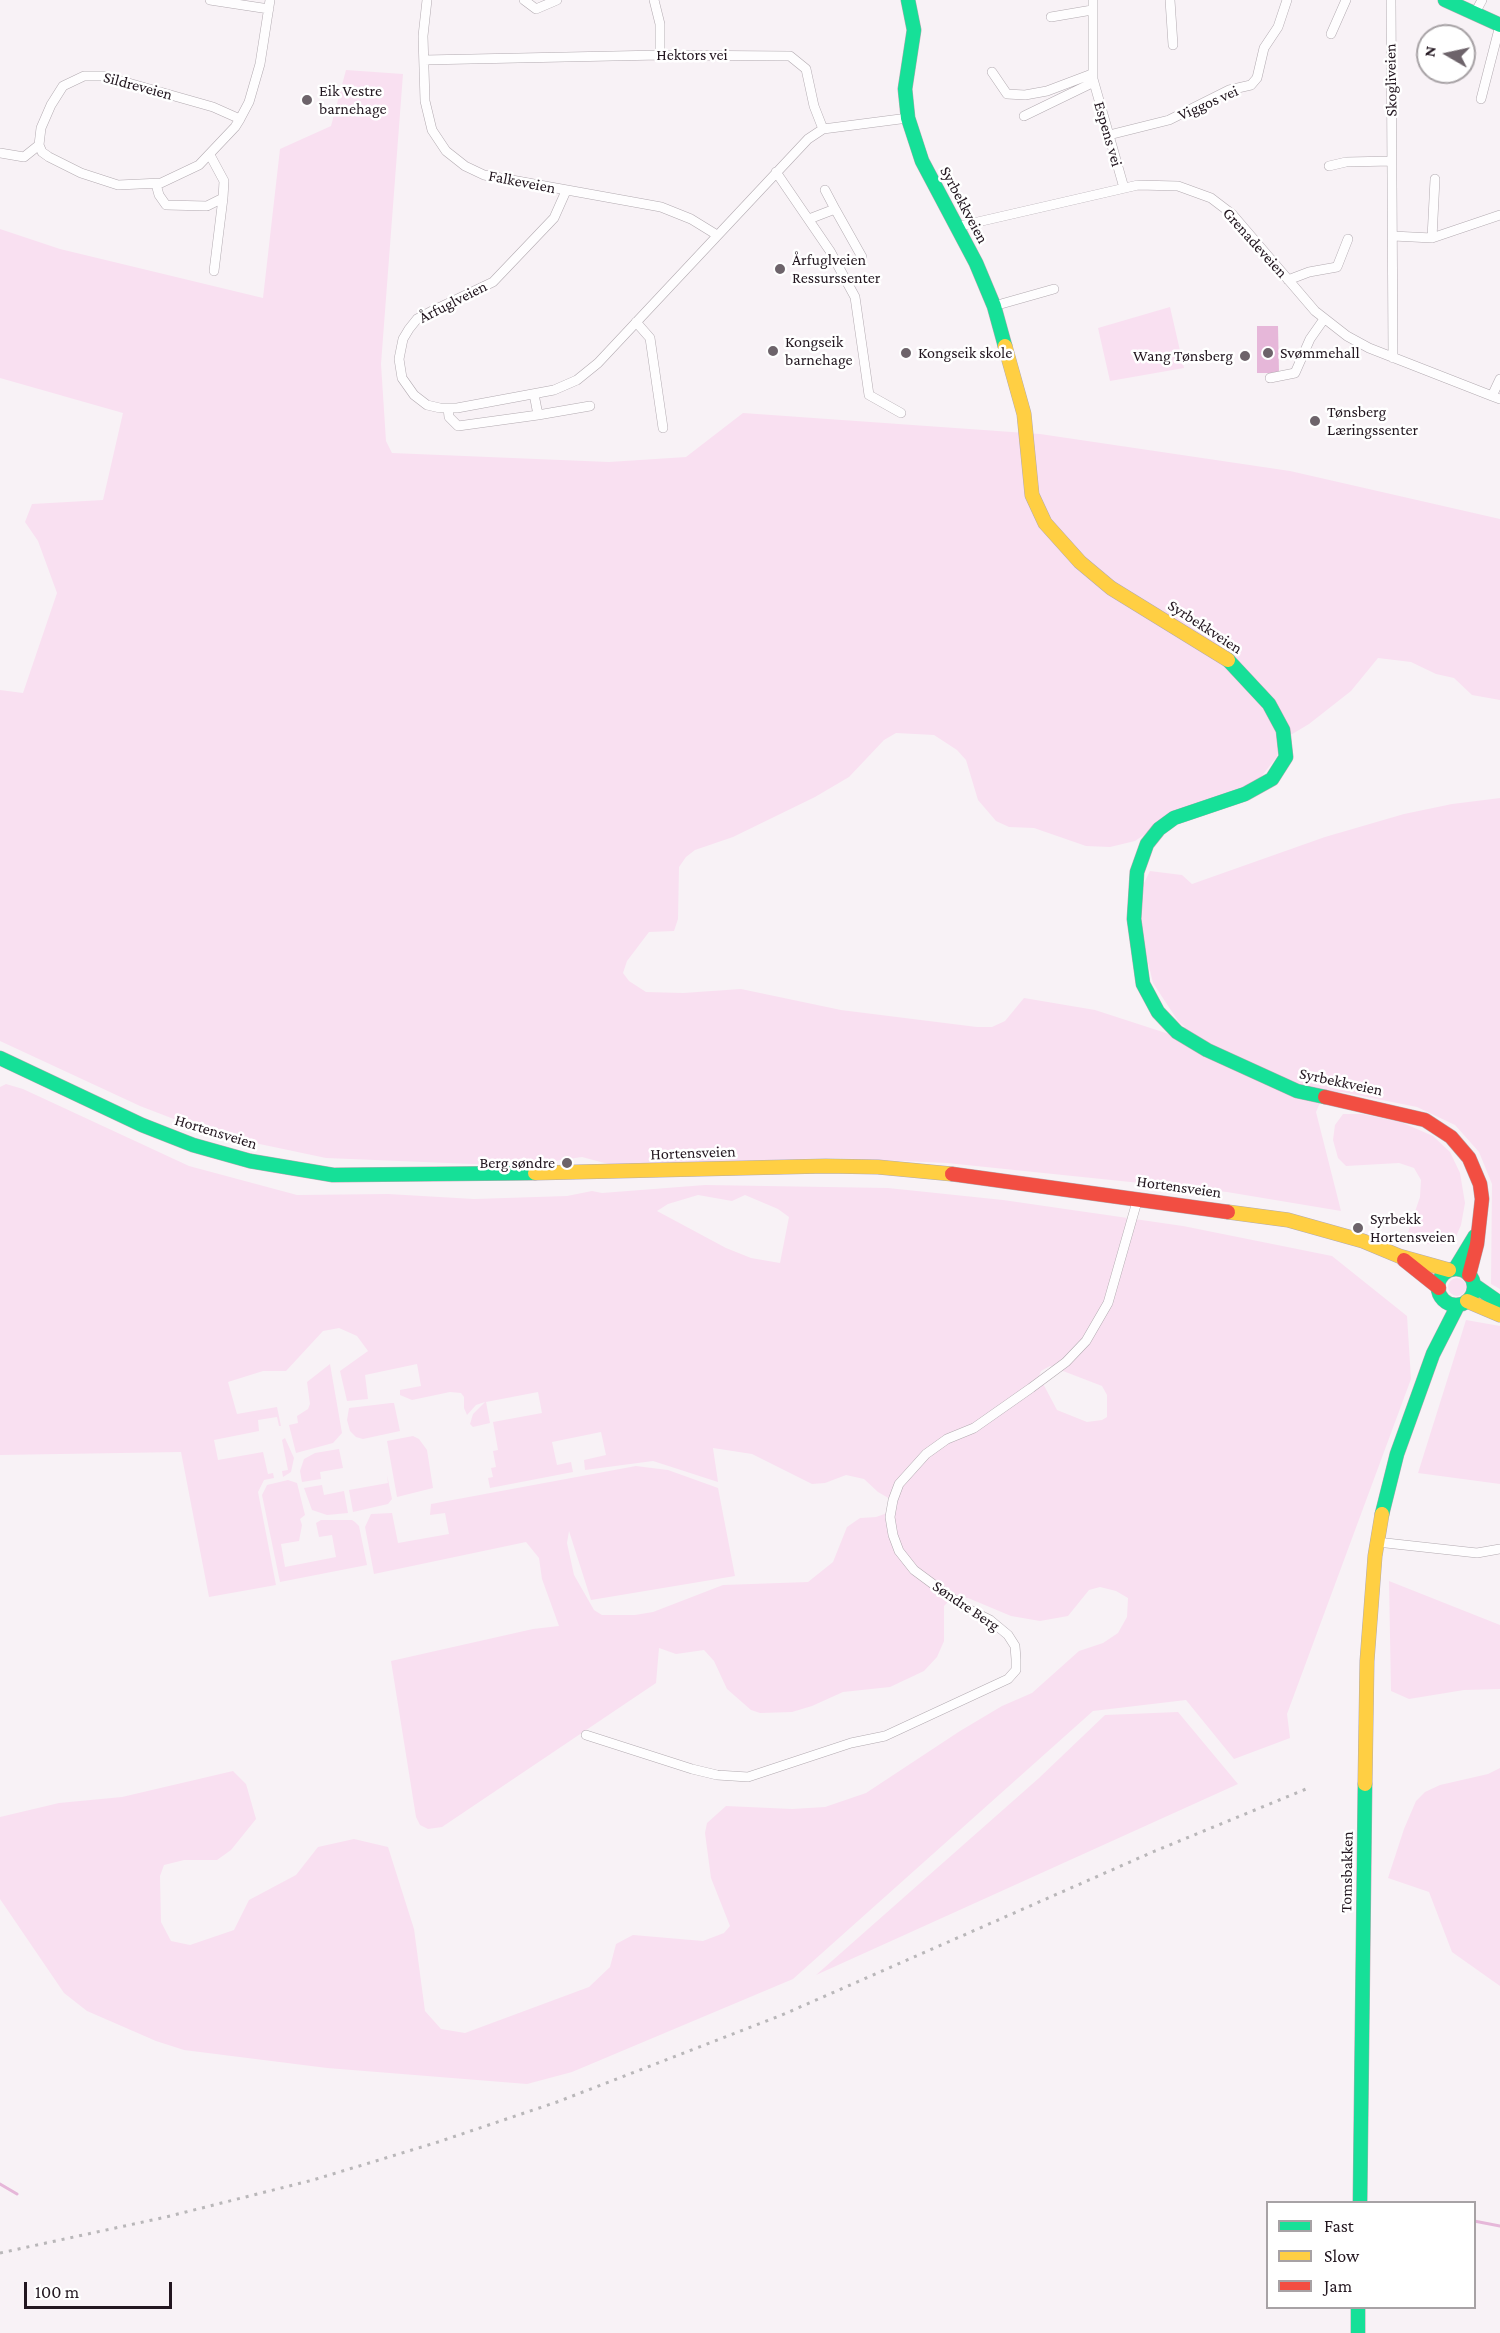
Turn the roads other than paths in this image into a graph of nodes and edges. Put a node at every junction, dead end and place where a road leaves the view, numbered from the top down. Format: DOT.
graph roads {
  1 [pos="210,0"];
  2 [pos="427,0"];
  3 [pos="524,0"];
  4 [pos="557,0"];
  5 [pos="654,0"];
  6 [pos="908,0"];
  7 [pos="1170,0"];
  8 [pos="1287,0"];
  9 [pos="1346,0"];
  10 [pos="1391,0"];
  11 [pos="1445,0"];
  12 [pos="1482,0"];
  13 [pos="269,4"];
  14 [pos="1092,5"];
  15 [pos="1475,13"];
  16 [pos="1051,17"];
  17 [pos="1500,25"];
  18 [pos="1331,34"];
  19 [pos="1173,45"];
  20 [pos="660,55"];
  21 [pos="424,60"];
  22 [pos="992,72"];
  23 [pos="1093,76"];
  24 [pos="1481,99"];
  25 [pos="1024,116"];
  26 [pos="908,118"];
  27 [pos="240,119"];
  28 [pos="823,129"];
  29 [pos="1109,135"];
  30 [pos="39,145"];
  31 [pos="0,153"];
  32 [pos="210,155"];
  33 [pos="1392,160"];
  34 [pos="1329,166"];
  35 [pos="776,172"];
  36 [pos="1435,179"];
  37 [pos="156,184"];
  38 [pos="1124,188"];
  39 [pos="825,190"];
  40 [pos="566,191"];
  41 [pos="224,198"];
  42 [pos="835,209"];
  43 [pos="1500,215"];
  44 [pos="809,219"];
  45 [pos="956,227"];
  46 [pos="717,235"];
  47 [pos="1393,236"];
  48 [pos="1432,238"];
  49 [pos="1348,239"];
  50 [pos="862,257"];
  51 [pos="214,272"];
  52 [pos="1288,280"];
  53 [pos="1054,290"];
  54 [pos="994,306"];
  55 [pos="1324,319"];
  56 [pos="636,322"];
  57 [pos="1393,358"];
  58 [pos="1269,378"];
  59 [pos="1500,379"];
  60 [pos="534,394"];
  61 [pos="1496,397"];
  62 [pos="590,406"];
  63 [pos="448,408"];
  64 [pos="901,413"];
  65 [pos="538,415"];
  66 [pos="663,428"];
  67 [pos="0,1058"];
  68 [pos="1137,1198"];
  69 [pos="1479,1228"];
  70 [pos="1399,1256"];
  71 [pos="1452,1270"];
  72 [pos="1472,1280"];
  73 [pos="1438,1288"];
  74 [pos="1457,1302"];
  75 [pos="1500,1303"];
  76 [pos="1500,1315"];
  77 [pos="1377,1542"];
  78 [pos="1500,1549"];
  79 [pos="586,1735"];
  80 [pos="1360,2201"];
  81 [pos="1358,2309"];
  82 [pos="1358,2333"];
  1 -- 13 [label="street"];
  2 -- 21 [label="street, Falkeveien"];
  3 -- 4 [label="street"];
  5 -- 20 [label="street"];
  6 -- 26 [label="main road, Syrbekkveien"];
  7 -- 19 [label="street"];
  8 -- 29 [label="street, Viggos vei"];
  9 -- 18 [label="street"];
  10 -- 33 [label="street, Skogliveien"];
  11 -- 15 [label="main road"];
  12 -- 15 [label="street"];
  13 -- 27 [label="street"];
  14 -- 16 [label="street, Espens vei"];
  14 -- 23 [label="street, Espens vei"];
  15 -- 17 [label="main road"];
  17 -- 24 [label="street"];
  20 -- 21 [label="street, Hektors vei"];
  20 -- 28 [label="street, Hektors vei"];
  21 -- 40 [label="street, Falkeveien"];
  22 -- 23 [label="street"];
  23 -- 25 [label="street, Espens vei"];
  23 -- 29 [label="street, Espens vei"];
  26 -- 28 [label="street"];
  26 -- 45 [label="main road, Syrbekkveien"];
  27 -- 30 [label="street, Sildreveien"];
  27 -- 32 [label="street"];
  28 -- 35 [label="street, Årfuglveien"];
  29 -- 38 [label="street, Espens vei"];
  30 -- 31 [label="street"];
  30 -- 37 [label="street"];
  32 -- 37 [label="street"];
  32 -- 41 [label="street"];
  33 -- 34 [label="street"];
  33 -- 47 [label="street, Skogliveien"];
  35 -- 44 [label="street"];
  35 -- 46 [label="street, Årfuglveien"];
  36 -- 48 [label="street"];
  37 -- 41 [label="street"];
  38 -- 45 [label="street, Grenadeveien"];
  38 -- 52 [label="street, Grenadeveien"];
  39 -- 42 [label="street"];
  40 -- 46 [label="street, Falkeveien"];
  40 -- 63 [label="street, Årfuglveien"];
  41 -- 51 [label="street"];
  42 -- 44 [label="street"];
  42 -- 50 [label="street"];
  43 -- 48 [label="street"];
  44 -- 64 [label="street"];
  45 -- 54 [label="main road, Syrbekkveien"];
  46 -- 56 [label="street, Årfuglveien"];
  47 -- 48 [label="street"];
  47 -- 57 [label="street, Skogliveien"];
  49 -- 52 [label="street"];
  52 -- 55 [label="street, Grenadeveien"];
  53 -- 54 [label="street"];
  54 -- 69 [label="main road, Syrbekkveien"];
  55 -- 57 [label="street, Grenadeveien"];
  55 -- 58 [label="street"];
  56 -- 60 [label="street, Årfuglveien"];
  56 -- 66 [label="street"];
  57 -- 61 [label="street, Grenadeveien"];
  59 -- 61 [label="street"];
  60 -- 63 [label="street, Årfuglveien"];
  60 -- 65 [label="street"];
  62 -- 65 [label="street, Årfuglveien"];
  63 -- 65 [label="street, Årfuglveien"];
  67 -- 68 [label="main road, Hortensveien"];
  68 -- 70 [label="main road, Hortensveien"];
  68 -- 79 [label="street, Søndre Berg"];
  69 -- 71 [label="main road"];
  69 -- 72 [label="main road, Syrbekkveien"];
  70 -- 71 [label="main road, Hortensveien"];
  70 -- 73 [label="main road, Hortensveien"];
  71 -- 72 [label="main road"];
  71 -- 73 [label="main road"];
  72 -- 74 [label="main road"];
  72 -- 75 [label="main road"];
  73 -- 74 [label="main road"];
  74 -- 76 [label="main road"];
  74 -- 77 [label="main road, Tomsbakken"];
  77 -- 78 [label="street"];
  77 -- 80 [label="main road, Tomsbakken"];
  81 -- 82 [label="main road"];
}
